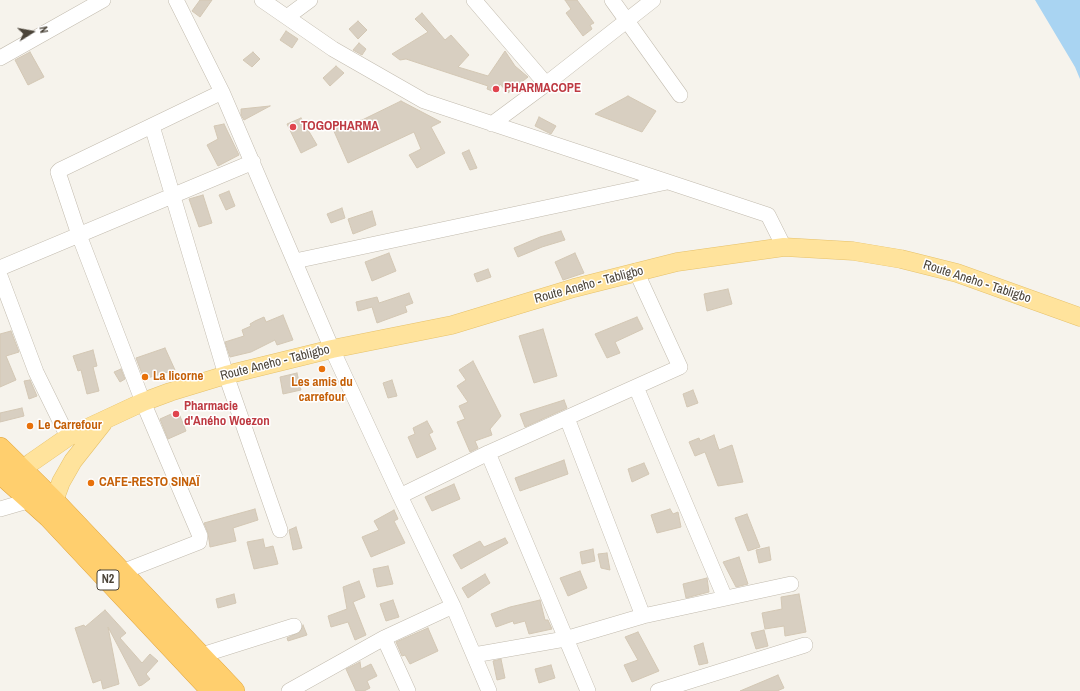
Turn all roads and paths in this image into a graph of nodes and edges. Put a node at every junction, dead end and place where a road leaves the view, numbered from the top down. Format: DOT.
graph roads {
  1 [pos="103,0"];
  2 [pos="176,0"];
  3 [pos="262,0"];
  4 [pos="310,0"];
  5 [pos="474,0"];
  6 [pos="612,0"];
  7 [pos="653,0"];
  8 [pos="287,17"];
  9 [pos="628,20"];
  10 [pos="0,58"];
  11 [pos="546,84"];
  12 [pos="222,92"];
  13 [pos="680,95"];
  14 [pos="492,124"];
  15 [pos="152,126"];
  16 [pos="253,162"];
  17 [pos="668,182"];
  18 [pos="173,196"];
  19 [pos="79,235"];
  20 [pos="784,247"];
  21 [pos="295,261"];
  22 [pos="0,268"];
  23 [pos="636,271"];
  24 [pos="0,276"];
  25 [pos="1080,317"];
  26 [pos="332,349"];
  27 [pos="226,375"];
  28 [pos="636,388"];
  29 [pos="142,402"];
  30 [pos="567,418"];
  31 [pos="104,421"];
  32 [pos="68,437"];
  33 [pos="0,448"];
  34 [pos="488,453"];
  35 [pos="11,475"];
  36 [pos="400,496"];
  37 [pos="31,500"];
  38 [pos="0,509"];
  39 [pos="52,509"];
  40 [pos="280,530"];
  41 [pos="122,572"];
  42 [pos="791,584"];
  43 [pos="725,598"];
  44 [pos="453,606"];
  45 [pos="643,616"];
  46 [pos="294,626"];
  47 [pos="384,638"];
  48 [pos="565,639"];
  49 [pos="805,645"];
  50 [pos="474,655"];
  51 [pos="199,656"];
  52 [pos="212,691"];
  53 [pos="234,691"];
  54 [pos="288,691"];
  55 [pos="408,691"];
  56 [pos="489,691"];
  57 [pos="588,691"];
  58 [pos="658,691"];
  1 -- 10 [label="street"];
  2 -- 12 [label="street"];
  3 -- 8 [label="street"];
  4 -- 8 [label="street"];
  5 -- 11 [label="street"];
  6 -- 9 [label="street"];
  7 -- 9 [label="street"];
  8 -- 14 [label="street"];
  9 -- 11 [label="street"];
  9 -- 13 [label="street"];
  11 -- 14 [label="street"];
  12 -- 15 [label="street"];
  12 -- 16 [label="street"];
  14 -- 17 [label="street"];
  15 -- 18 [label="street"];
  15 -- 19 [label="street"];
  16 -- 18 [label="street"];
  16 -- 21 [label="street"];
  17 -- 20 [label="street"];
  17 -- 21 [label="street"];
  18 -- 19 [label="street"];
  18 -- 27 [label="street"];
  19 -- 22 [label="street"];
  19 -- 29 [label="street"];
  20 -- 23 [label="main road, Route Aneho - Tabligbo"];
  20 -- 25 [label="main road, Route Aneho - Tabligbo"];
  21 -- 26 [label="street"];
  23 -- 26 [label="main road, Route Aneho - Tabligbo"];
  23 -- 28 [label="street"];
  24 -- 32 [label="street"];
  26 -- 27 [label="main road, Route Aneho - Tabligbo"];
  26 -- 36 [label="street"];
  27 -- 29 [label="main road, Route Aneho - Tabligbo"];
  27 -- 40 [label="street"];
  28 -- 30 [label="street"];
  28 -- 43 [label="street"];
  29 -- 31 [label="main road, Route Aneho - Tabligbo"];
  29 -- 41 [label="street"];
  30 -- 34 [label="street"];
  30 -- 45 [label="street"];
  31 -- 32 [label="main road, Route Aneho - Tabligbo"];
  31 -- 39 [label="main road"];
  32 -- 35 [label="main road, Route Aneho - Tabligbo"];
  33 -- 35 [label="highway, N2"];
  34 -- 36 [label="street"];
  34 -- 48 [label="street"];
  35 -- 37 [label="highway, N2"];
  35 -- 39 [label="highway, N2"];
  36 -- 44 [label="street"];
  37 -- 38 [label="street"];
  37 -- 39 [label="highway, N2"];
  39 -- 41 [label="highway, N2"];
  39 -- 52 [label="highway, N2"];
  41 -- 51 [label="highway, N2"];
  42 -- 43 [label="street"];
  43 -- 45 [label="street"];
  44 -- 47 [label="street"];
  44 -- 50 [label="street"];
  45 -- 48 [label="street"];
  46 -- 51 [label="street"];
  47 -- 54 [label="street"];
  47 -- 55 [label="street"];
  48 -- 50 [label="street"];
  48 -- 57 [label="street"];
  49 -- 58 [label="street"];
  50 -- 56 [label="street"];
  51 -- 53 [label="highway"];
}
